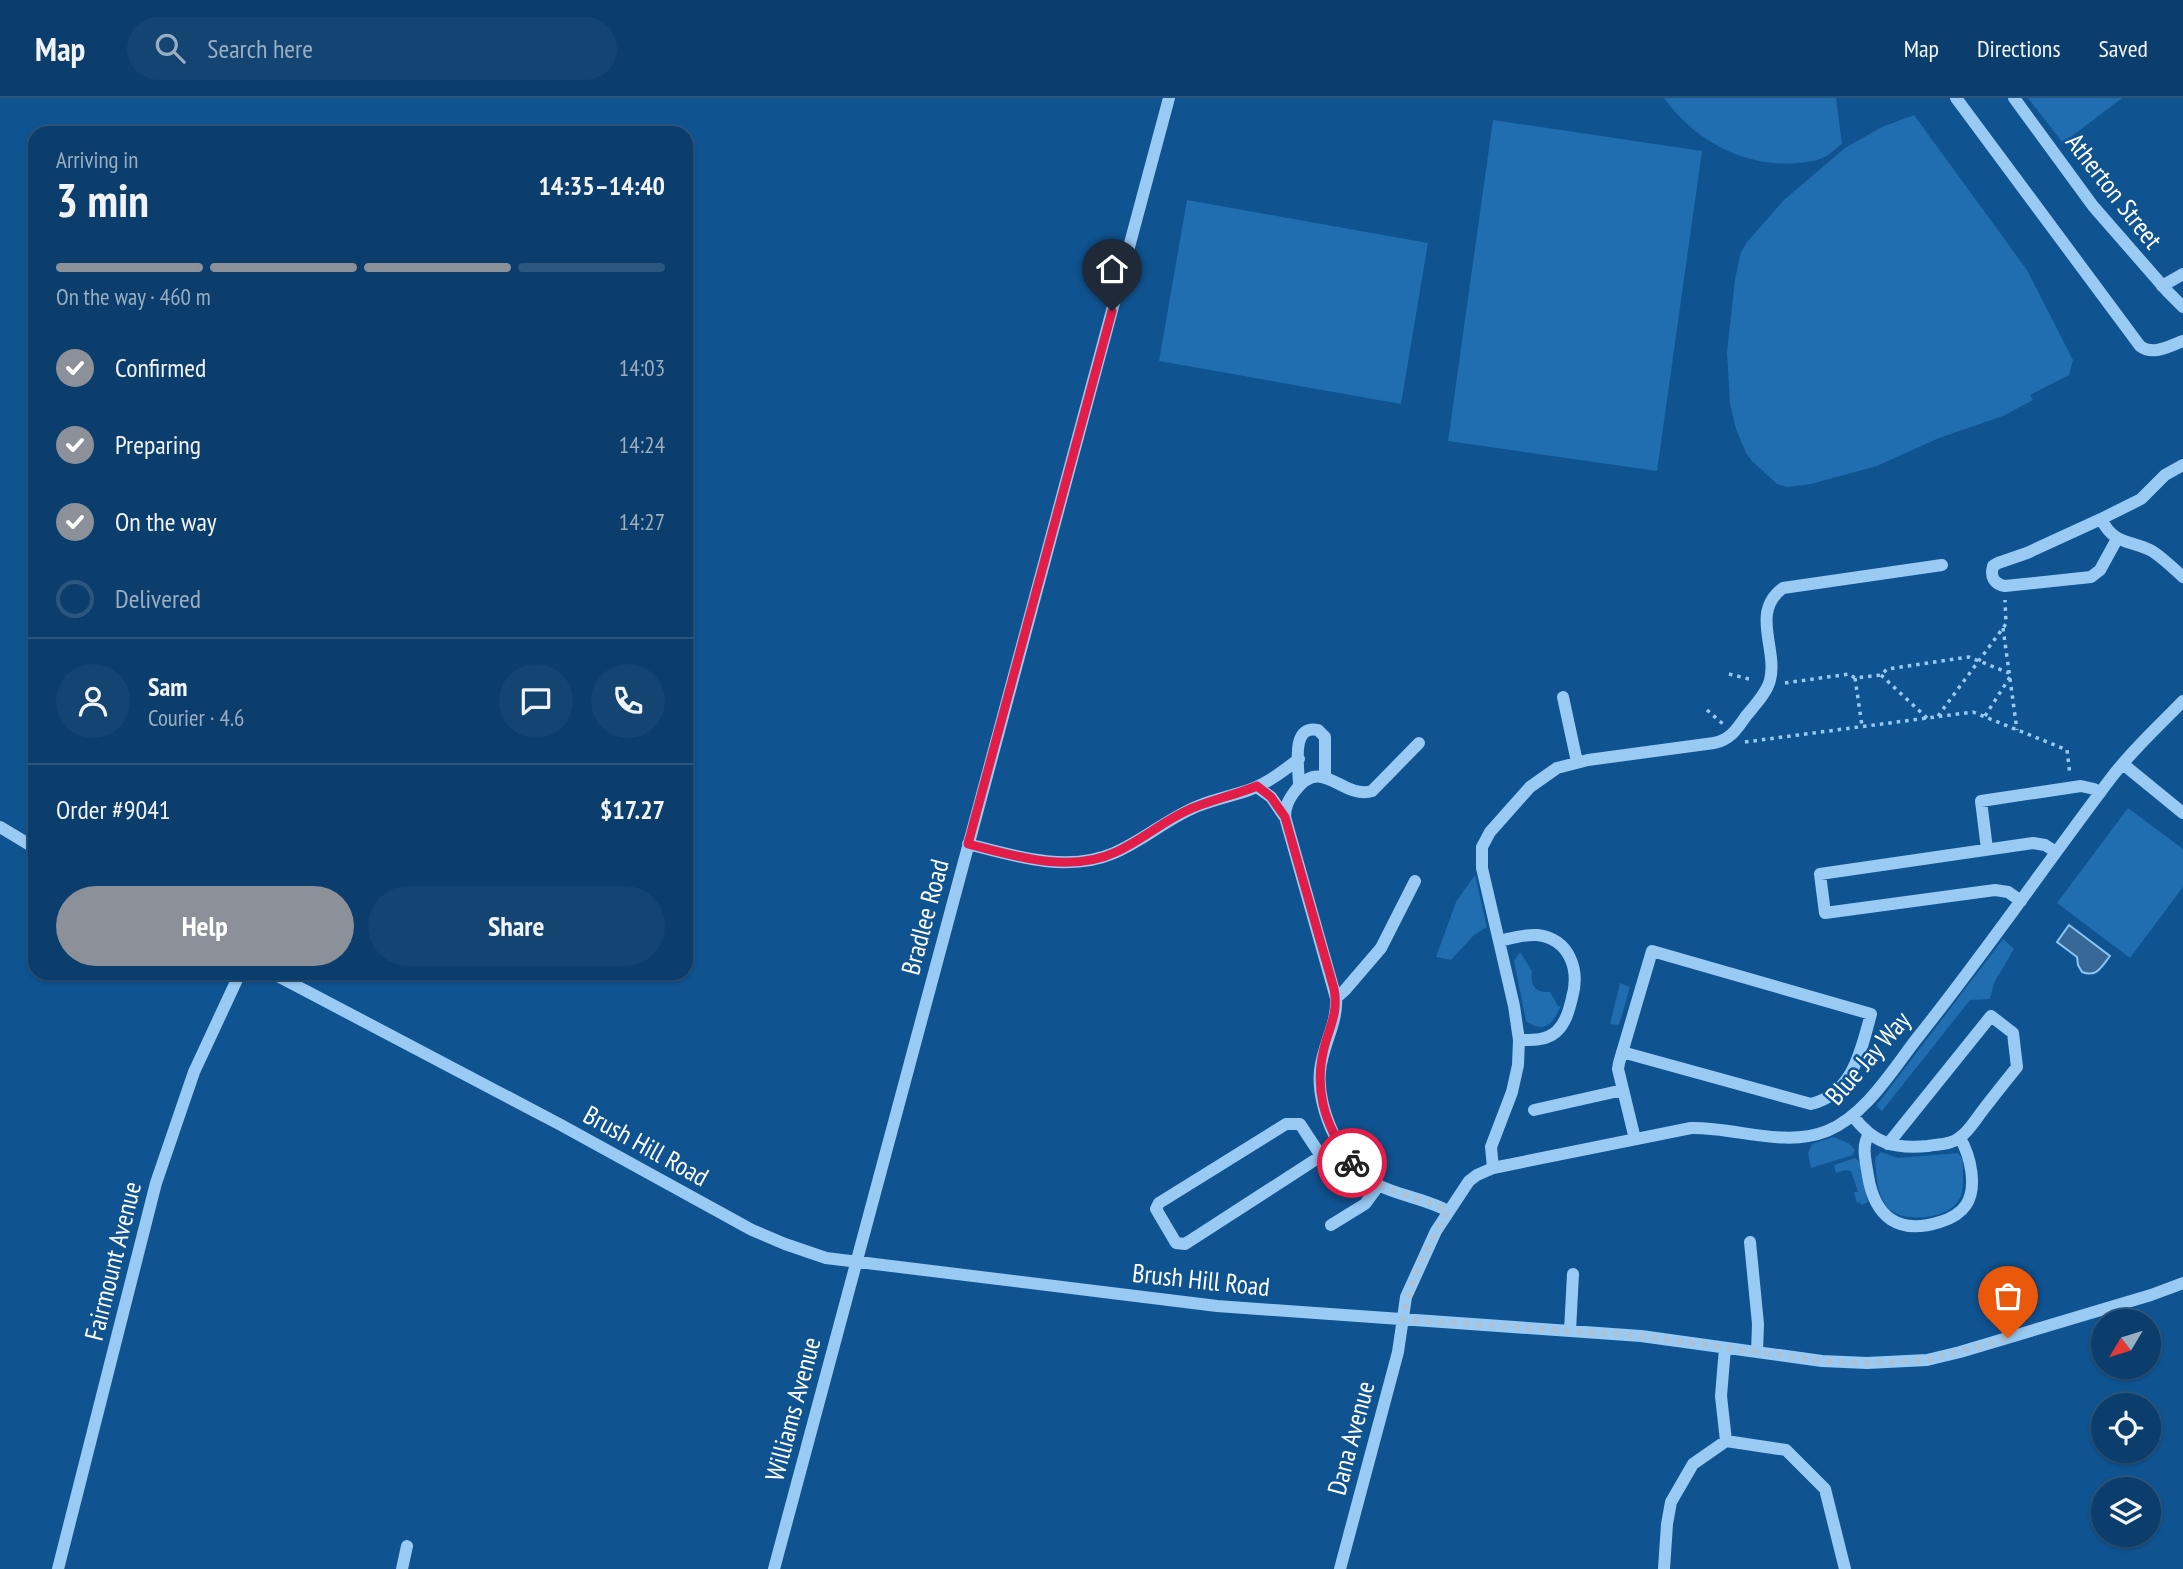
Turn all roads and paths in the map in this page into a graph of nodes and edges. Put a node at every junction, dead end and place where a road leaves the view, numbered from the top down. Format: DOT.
graph roads {
  1 [pos="1169,98"];
  2 [pos="1956,98"];
  3 [pos="2014,98"];
  4 [pos="2183,274"];
  5 [pos="2162,286"];
  6 [pos="2183,307"];
  7 [pos="2183,341"];
  8 [pos="2183,465"];
  9 [pos="2101,519"];
  10 [pos="2116,539"];
  11 [pos="1942,565"];
  12 [pos="2183,577"];
  13 [pos="2005,586"];
  14 [pos="2003,628"];
  15 [pos="1978,661"];
  16 [pos="1729,674"];
  17 [pos="1881,675"];
  18 [pos="2010,675"];
  19 [pos="1855,678"];
  20 [pos="1769,684"];
  21 [pos="1563,697"];
  22 [pos="2183,701"];
  23 [pos="1707,710"];
  24 [pos="1938,716"];
  25 [pos="1984,716"];
  26 [pos="1927,718"];
  27 [pos="1862,726"];
  28 [pos="2017,730"];
  29 [pos="1733,733"];
  30 [pos="1419,743"];
  31 [pos="1298,759"];
  32 [pos="1577,762"];
  33 [pos="2123,764"];
  34 [pos="1325,777"];
  35 [pos="1299,785"];
  36 [pos="1257,786"];
  37 [pos="2072,788"];
  38 [pos="2100,793"];
  39 [pos="2183,813"];
  40 [pos="1285,817"];
  41 [pos="0,827"];
  42 [pos="28,844"];
  43 [pos="968,844"];
  44 [pos="1987,849"];
  45 [pos="2056,852"];
  46 [pos="1415,881"];
  47 [pos="2021,901"];
  48 [pos="1499,941"];
  49 [pos="237,980"];
  50 [pos="285,980"];
  51 [pos="1336,998"];
  52 [pos="1519,1040"];
  53 [pos="1622,1052"];
  54 [pos="1623,1090"];
  55 [pos="1534,1110"];
  56 [pos="1853,1116"];
  57 [pos="1869,1134"];
  58 [pos="1960,1138"];
  59 [pos="1635,1139"];
  60 [pos="1888,1144"];
  61 [pos="1347,1157"];
  62 [pos="1323,1159"];
  63 [pos="1493,1168"];
  64 [pos="1379,1185"];
  65 [pos="1448,1211"];
  66 [pos="1331,1225"];
  67 [pos="1750,1242"];
  68 [pos="856,1261"];
  69 [pos="1573,1274"];
  70 [pos="2182,1287"];
  71 [pos="1403,1319"];
  72 [pos="1570,1331"];
  73 [pos="1725,1348"];
  74 [pos="1756,1352"];
  75 [pos="1726,1441"];
  76 [pos="407,1546"];
  77 [pos="58,1569"];
  78 [pos="402,1569"];
  79 [pos="774,1569"];
  80 [pos="1340,1569"];
  81 [pos="1664,1569"];
  82 [pos="1845,1569"];
  1 -- 43 [label="street, Bradlee Road"];
  2 -- 7 [label="street"];
  3 -- 5 [label="street, Atherton Street"];
  4 -- 5 [label="street"];
  5 -- 6 [label="street, Atherton Street"];
  8 -- 9 [label="street"];
  9 -- 10 [label="street"];
  9 -- 13 [label="street"];
  10 -- 12 [label="street"];
  10 -- 13 [label="street"];
  11 -- 20 [label="street"];
  13 -- 14 [label="path"];
  14 -- 15 [label="path"];
  14 -- 18 [label="path"];
  15 -- 17 [label="path"];
  15 -- 18 [label="path"];
  15 -- 24 [label="path"];
  16 -- 20 [label="path"];
  17 -- 19 [label="path"];
  17 -- 26 [label="path"];
  18 -- 25 [label="path"];
  18 -- 28 [label="path"];
  19 -- 20 [label="path"];
  19 -- 27 [label="path"];
  20 -- 29 [label="street"];
  21 -- 32 [label="street"];
  22 -- 33 [label="street, Blue Jay Way"];
  23 -- 29 [label="path"];
  24 -- 25 [label="path"];
  24 -- 26 [label="path"];
  25 -- 28 [label="path"];
  26 -- 27 [label="path"];
  27 -- 29 [label="path"];
  28 -- 37 [label="path"];
  29 -- 32 [label="street"];
  30 -- 34 [label="street"];
  31 -- 34 [label="street"];
  31 -- 35 [label="street"];
  31 -- 36 [label="street"];
  32 -- 48 [label="street"];
  33 -- 38 [label="street, Blue Jay Way"];
  33 -- 39 [label="street"];
  34 -- 35 [label="street"];
  35 -- 40 [label="street"];
  36 -- 40 [label="street"];
  36 -- 43 [label="street"];
  37 -- 38 [label="street"];
  37 -- 44 [label="street"];
  38 -- 45 [label="street, Blue Jay Way"];
  40 -- 51 [label="street"];
  41 -- 42 [label="street"];
  43 -- 68 [label="street, Bradlee Road"];
  44 -- 45 [label="street"];
  44 -- 47 [label="street"];
  45 -- 47 [label="street, Blue Jay Way"];
  46 -- 51 [label="street"];
  47 -- 56 [label="street, Blue Jay Way"];
  48 -- 52 [label="street"];
  48 -- 52 [label="street"];
  49 -- 77 [label="street, Fairmount Avenue"];
  50 -- 68 [label="street, Brush Hill Road"];
  51 -- 61 [label="street"];
  52 -- 63 [label="street"];
  53 -- 53 [label="street"];
  53 -- 54 [label="street"];
  54 -- 55 [label="street"];
  54 -- 59 [label="street"];
  56 -- 57 [label="street"];
  56 -- 59 [label="street, Blue Jay Way"];
  57 -- 58 [label="street"];
  57 -- 60 [label="street"];
  58 -- 60 [label="street"];
  58 -- 60 [label="street"];
  59 -- 63 [label="street, Blue Jay Way"];
  61 -- 62 [label="street"];
  61 -- 64 [label="street"];
  62 -- 62 [label="street"];
  63 -- 65 [label="street, Blue Jay Way"];
  64 -- 65 [label="street"];
  64 -- 66 [label="street"];
  65 -- 71 [label="street, Blue Jay Way"];
  67 -- 74 [label="street"];
  68 -- 71 [label="street, Brush Hill Road"];
  68 -- 79 [label="street, Williams Avenue"];
  69 -- 72 [label="street"];
  70 -- 74 [label="street, Brush Hill Road"];
  71 -- 72 [label="street, Brush Hill Road"];
  71 -- 80 [label="street, Dana Avenue"];
  72 -- 73 [label="street, Brush Hill Road"];
  73 -- 74 [label="street, Brush Hill Road"];
  73 -- 75 [label="street"];
  75 -- 81 [label="street"];
  75 -- 82 [label="street"];
  76 -- 78 [label="street"];
}
